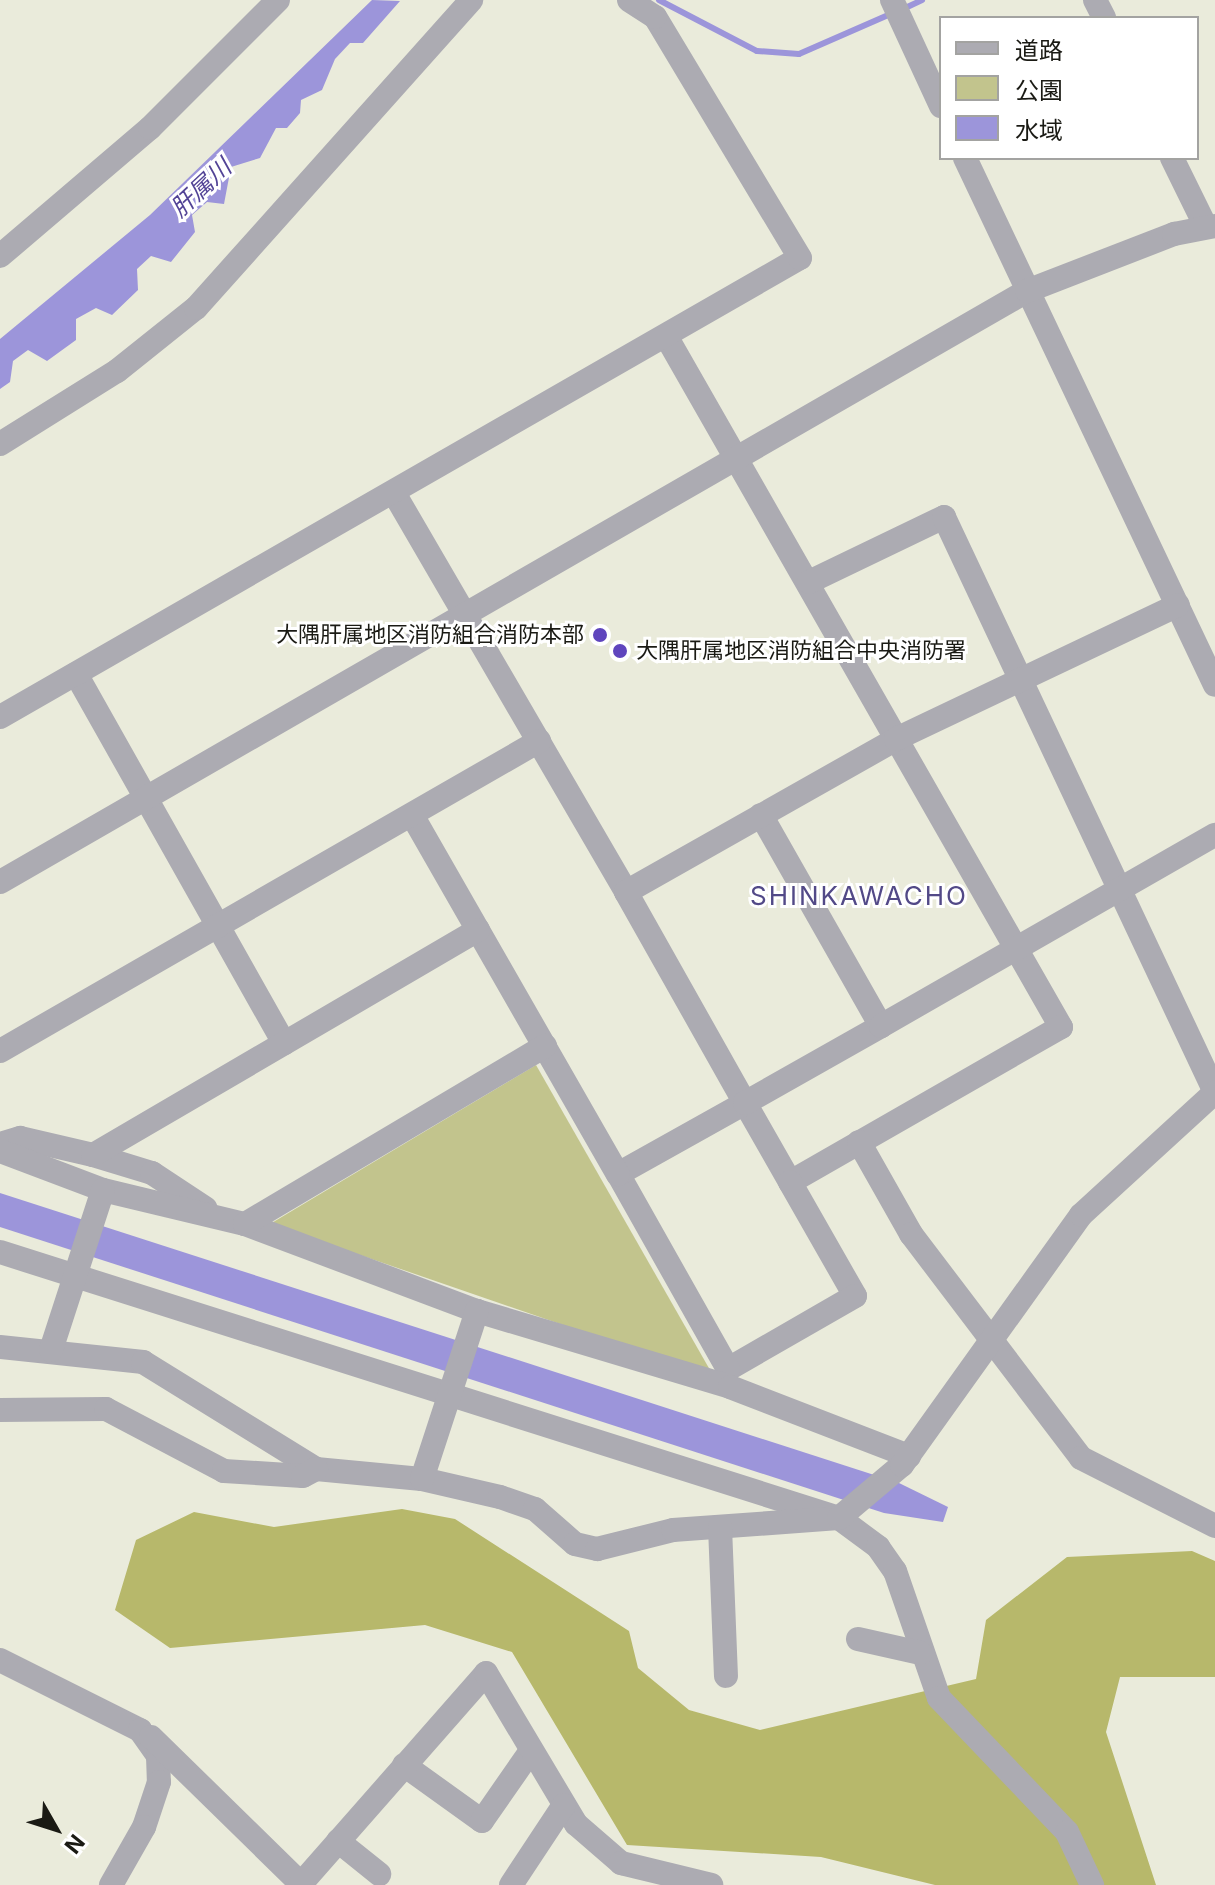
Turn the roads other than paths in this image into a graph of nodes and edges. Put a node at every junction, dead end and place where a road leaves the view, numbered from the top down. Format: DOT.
graph roads {
  1 [pos="278,0"];
  2 [pos="471,0"];
  3 [pos="629,0"];
  4 [pos="892,0"];
  5 [pos="939,102"];
  6 [pos="966,160"];
  7 [pos="1173,160"];
  8 [pos="1211,227"];
  9 [pos="0,256"];
  10 [pos="1027,291"];
  11 [pos="666,336"];
  12 [pos="0,444"];
  13 [pos="737,461"];
  14 [pos="394,493"];
  15 [pos="809,582"];
  16 [pos="1178,605"];
  17 [pos="466,615"];
  18 [pos="76,674"];
  19 [pos="1021,679"];
  20 [pos="1215,685"];
  21 [pos="0,717"];
  22 [pos="896,739"];
  23 [pos="539,741"];
  24 [pos="143,801"];
  25 [pos="412,815"];
  26 [pos="761,815"];
  27 [pos="1215,835"];
  28 [pos="0,882"];
  29 [pos="1120,889"];
  30 [pos="626,892"];
  31 [pos="217,929"];
  32 [pos="478,930"];
  33 [pos="1018,949"];
  34 [pos="881,1026"];
  35 [pos="284,1043"];
  36 [pos="545,1046"];
  37 [pos="0,1051"];
  38 [pos="1215,1092"];
  39 [pos="745,1103"];
  40 [pos="859,1142"];
  41 [pos="0,1144"];
  42 [pos="0,1151"];
  43 [pos="93,1155"];
  44 [pos="618,1174"];
  45 [pos="790,1182"];
  46 [pos="100,1199"];
  47 [pos="218,1217"];
  48 [pos="245,1224"];
  49 [pos="0,1252"];
  50 [pos="76,1272"];
  51 [pos="473,1321"];
  52 [pos="991,1345"];
  53 [pos="0,1347"];
  54 [pos="51,1350"];
  55 [pos="729,1378"];
  56 [pos="449,1391"];
  57 [pos="0,1410"];
  58 [pos="905,1461"];
  59 [pos="316,1469"];
  60 [pos="422,1479"];
  61 [pos="844,1514"];
  62 [pos="1215,1526"];
  63 [pos="720,1527"];
  64 [pos="858,1639"];
  65 [pos="920,1653"];
  66 [pos="0,1660"];
  67 [pos="726,1676"];
  68 [pos="140,1730"];
  69 [pos="163,1745"];
  70 [pos="530,1752"];
  71 [pos="404,1765"];
  72 [pos="246,1805"];
  73 [pos="564,1805"];
  74 [pos="338,1841"];
  75 [pos="379,1874"];
  76 [pos="300,1884"];
  77 [pos="111,1885"];
  78 [pos="511,1885"];
  79 [pos="711,1885"];
  80 [pos="1092,1885"];
  1 -- 9 [label="street"];
  2 -- 12 [label="street"];
  3 -- 11 [label="street"];
  4 -- 5 [label="street"];
  6 -- 10 [label="street"];
  7 -- 8 [label="street"];
  8 -- 10 [label="street"];
  10 -- 13 [label="street"];
  10 -- 16 [label="street"];
  11 -- 13 [label="street"];
  11 -- 14 [label="street"];
  13 -- 15 [label="street"];
  13 -- 17 [label="street"];
  14 -- 17 [label="street"];
  14 -- 18 [label="street"];
  15 -- 19 [label="street"];
  15 -- 22 [label="street"];
  16 -- 19 [label="street"];
  16 -- 20 [label="street"];
  17 -- 23 [label="street"];
  17 -- 24 [label="street"];
  18 -- 21 [label="street"];
  18 -- 24 [label="street"];
  19 -- 22 [label="street"];
  19 -- 29 [label="street"];
  22 -- 26 [label="street"];
  22 -- 33 [label="street"];
  23 -- 25 [label="street"];
  23 -- 30 [label="street"];
  24 -- 28 [label="street"];
  24 -- 31 [label="street"];
  25 -- 31 [label="street"];
  25 -- 32 [label="street"];
  26 -- 30 [label="street"];
  26 -- 34 [label="street"];
  27 -- 29 [label="street"];
  29 -- 33 [label="street"];
  29 -- 38 [label="street"];
  30 -- 39 [label="street"];
  31 -- 35 [label="street"];
  31 -- 37 [label="street"];
  32 -- 35 [label="street"];
  32 -- 36 [label="street"];
  33 -- 34 [label="street"];
  33 -- 40 [label="street"];
  34 -- 39 [label="street"];
  35 -- 43 [label="street"];
  36 -- 44 [label="street"];
  36 -- 48 [label="street"];
  38 -- 52 [label="street"];
  39 -- 44 [label="street"];
  39 -- 45 [label="street"];
  40 -- 45 [label="street"];
  40 -- 52 [label="street"];
  41 -- 43 [label="street"];
  42 -- 46 [label="street"];
  43 -- 47 [label="street"];
  44 -- 55 [label="street"];
  45 -- 55 [label="street"];
  46 -- 47 [label="street"];
  46 -- 50 [label="street"];
  47 -- 48 [label="street"];
  48 -- 51 [label="street"];
  49 -- 50 [label="street"];
  50 -- 54 [label="street"];
  50 -- 56 [label="street"];
  51 -- 55 [label="street"];
  51 -- 56 [label="street"];
  52 -- 58 [label="street"];
  52 -- 62 [label="street"];
  53 -- 54 [label="street"];
  54 -- 59 [label="street"];
  55 -- 58 [label="street"];
  56 -- 60 [label="street"];
  56 -- 61 [label="street"];
  57 -- 59 [label="street"];
  58 -- 61 [label="street"];
  59 -- 60 [label="street"];
  60 -- 63 [label="street"];
  61 -- 63 [label="street"];
  61 -- 65 [label="street"];
  63 -- 67 [label="street"];
  64 -- 65 [label="street"];
  65 -- 80 [label="street"];
  66 -- 68 [label="street"];
  68 -- 69 [label="street"];
  68 -- 77 [label="street"];
  69 -- 72 [label="street"];
  69 -- 76 [label="street"];
  70 -- 71 [label="street"];
  70 -- 71 [label="street"];
  70 -- 73 [label="street"];
  71 -- 74 [label="street"];
  73 -- 78 [label="street"];
  73 -- 79 [label="street"];
  74 -- 75 [label="street"];
  74 -- 76 [label="street"];
}
